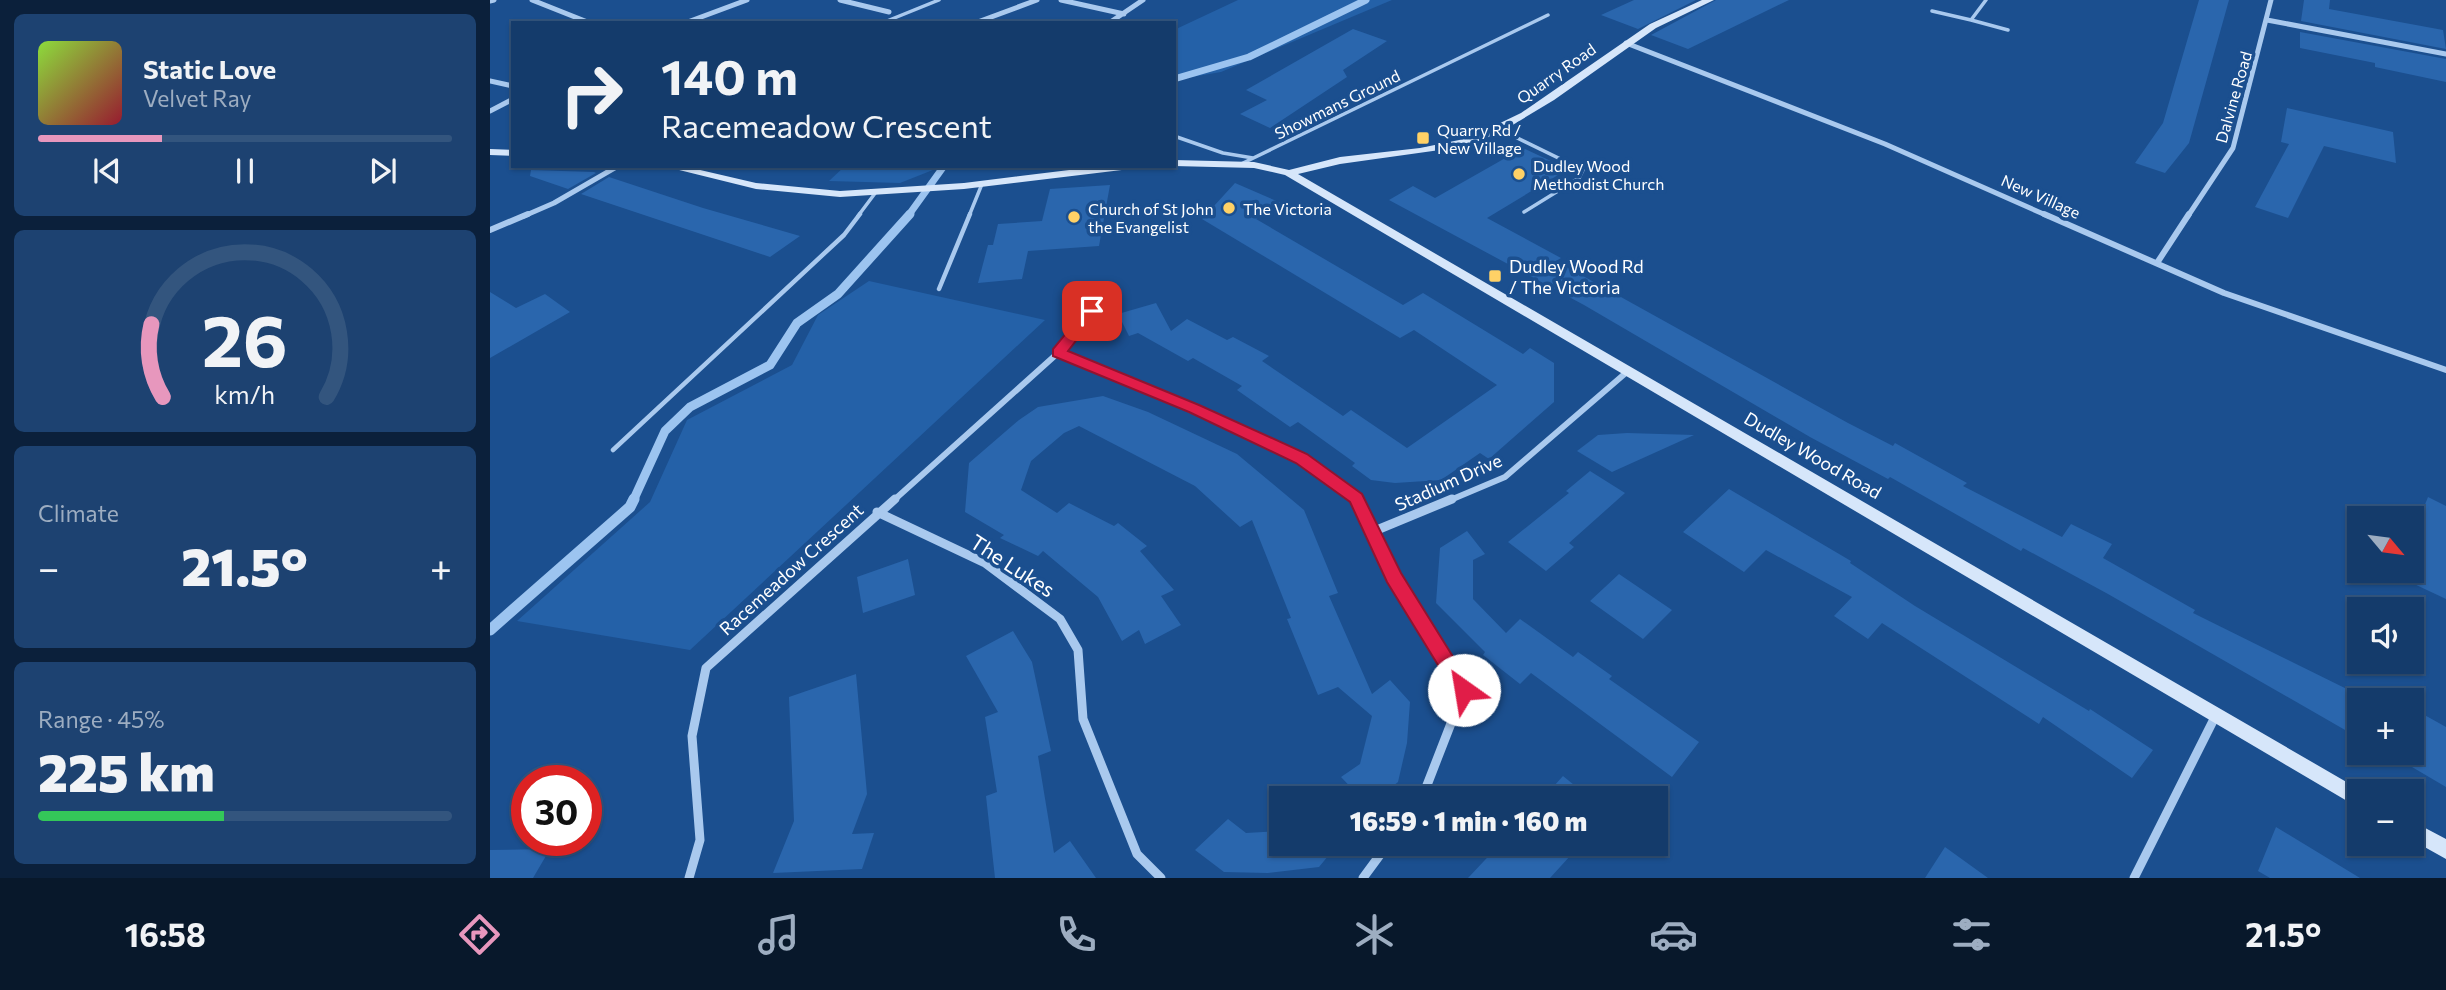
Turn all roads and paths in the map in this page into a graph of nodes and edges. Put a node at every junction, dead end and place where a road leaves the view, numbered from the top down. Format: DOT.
graph roads {
  1 [pos="532,0"];
  2 [pos="747,0"];
  3 [pos="840,0"];
  4 [pos="939,0"];
  5 [pos="1037,0"];
  6 [pos="1060,0"];
  7 [pos="1143,0"];
  8 [pos="1710,0"];
  9 [pos="1986,0"];
  10 [pos="2271,0"];
  11 [pos="1932,11"];
  12 [pos="888,12"];
  13 [pos="1124,14"];
  14 [pos="1548,15"];
  15 [pos="1971,20"];
  16 [pos="2267,20"];
  17 [pos="585,21"];
  18 [pos="690,21"];
  19 [pos="886,21"];
  20 [pos="980,21"];
  21 [pos="1112,21"];
  22 [pos="2008,30"];
  23 [pos="1626,43"];
  24 [pos="2446,54"];
  25 [pos="490,81"];
  26 [pos="511,86"];
  27 [pos="511,100"];
  28 [pos="490,111"];
  29 [pos="1499,129"];
  30 [pos="1176,137"];
  31 [pos="490,152"];
  32 [pos="511,153"];
  33 [pos="1253,158"];
  34 [pos="1176,163"];
  35 [pos="1241,164"];
  36 [pos="615,168"];
  37 [pos="677,168"];
  38 [pos="1113,168"];
  39 [pos="1289,173"];
  40 [pos="982,184"];
  41 [pos="876,192"];
  42 [pos="1524,212"];
  43 [pos="490,230"];
  44 [pos="2157,263"];
  45 [pos="939,289"];
  46 [pos="1092,311"];
  47 [pos="1059,352"];
  48 [pos="2446,370"];
  49 [pos="1628,371"];
  50 [pos="613,450"];
  51 [pos="877,512"];
  52 [pos="1372,533"];
  53 [pos="2216,715"];
  54 [pos="1427,786"];
  55 [pos="2347,792"];
  56 [pos="2424,837"];
  57 [pos="2446,850"];
  58 [pos="1379,856"];
  59 [pos="689,878"];
  60 [pos="1161,878"];
  61 [pos="1363,878"];
  62 [pos="2134,878"];
  1 -- 17 [label="street"];
  2 -- 18 [label="street"];
  3 -- 12 [label="street"];
  4 -- 19 [label="lane"];
  5 -- 20 [label="street"];
  6 -- 13 [label="street"];
  7 -- 13 [label="street"];
  8 -- 23 [label="street, Quarry Road"];
  9 -- 15 [label="lane"];
  10 -- 16 [label="street, Dalvine Road"];
  11 -- 15 [label="lane"];
  13 -- 21 [label="street"];
  14 -- 33 [label="lane, Showmans Ground"];
  15 -- 22 [label="lane"];
  16 -- 24 [label="street"];
  16 -- 44 [label="street, Dalvine Road"];
  23 -- 29 [label="street, Quarry Road"];
  23 -- 44 [label="street, New Village"];
  25 -- 26 [label="street"];
  27 -- 28 [label="street"];
  29 -- 39 [label="street, Quarry Road"];
  29 -- 42 [label="lane"];
  30 -- 33 [label="lane"];
  31 -- 32 [label="street"];
  33 -- 35 [label="lane, Showmans Ground"];
  34 -- 35 [label="street, Dudley Wood Road"];
  35 -- 39 [label="street, Dudley Wood Road"];
  36 -- 43 [label="street"];
  37 -- 41 [label="street"];
  38 -- 40 [label="street"];
  39 -- 49 [label="street, Dudley Wood Road"];
  40 -- 41 [label="street"];
  40 -- 45 [label="lane"];
  41 -- 50 [label="lane"];
  44 -- 48 [label="street, New Village"];
  46 -- 47 [label="street, Racemeadow Crescent"];
  47 -- 51 [label="street, Racemeadow Crescent"];
  47 -- 52 [label="street"];
  49 -- 52 [label="street, Stadium Drive"];
  49 -- 53 [label="street, Dudley Wood Road"];
  51 -- 59 [label="street, Racemeadow Crescent"];
  51 -- 60 [label="street, The Lukes"];
  52 -- 54 [label="street"];
  53 -- 55 [label="street, Dudley Wood Road"];
  53 -- 62 [label="street"];
  56 -- 57 [label="street"];
  58 -- 61 [label="street"];
}
